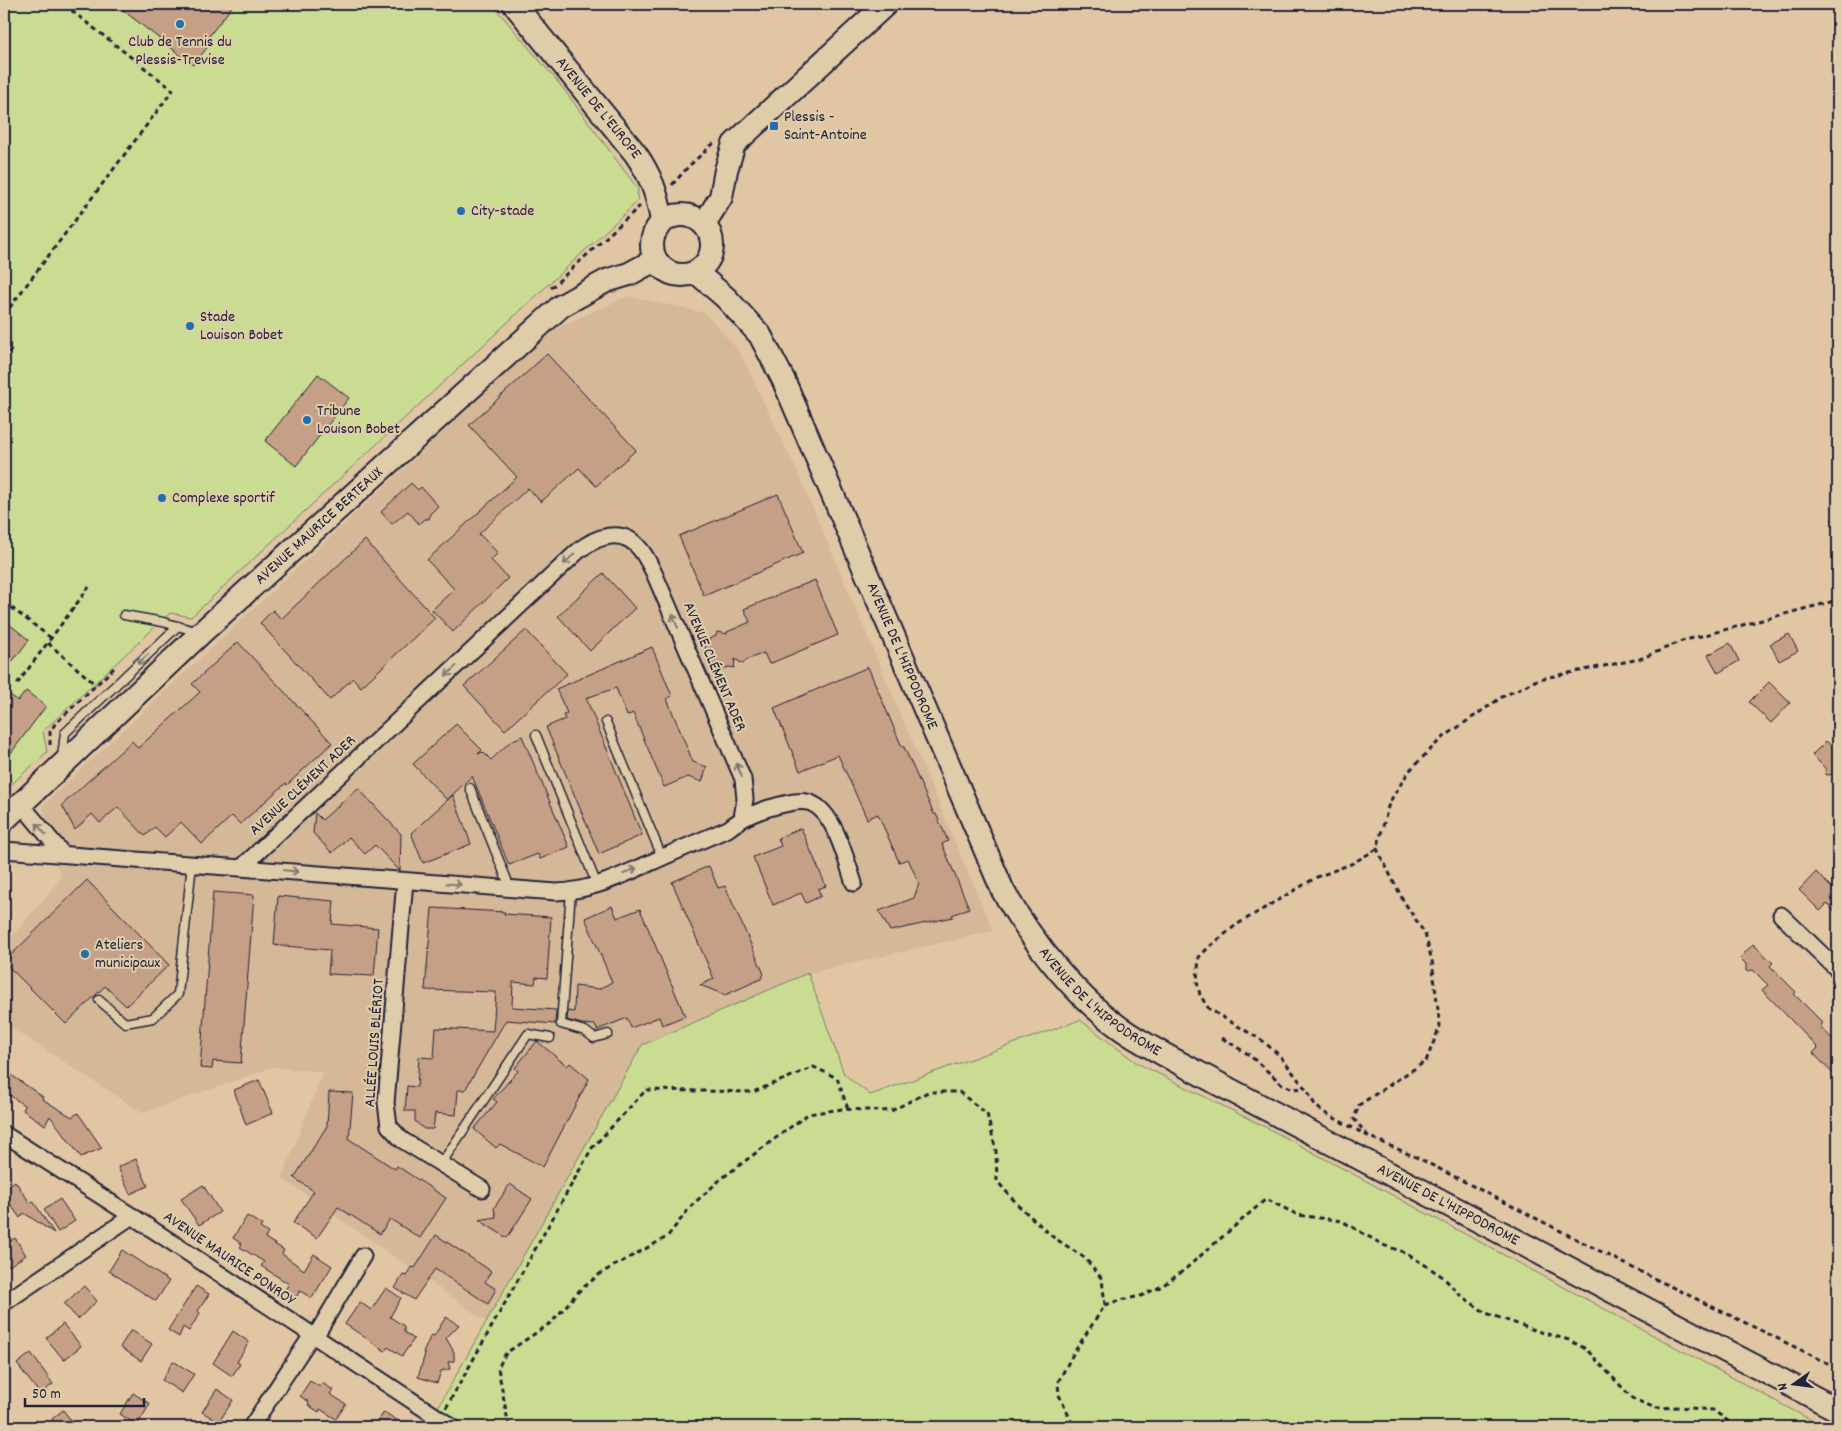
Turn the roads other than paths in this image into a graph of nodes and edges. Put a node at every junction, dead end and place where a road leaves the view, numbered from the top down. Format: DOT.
graph roads {
  1 [pos="514,4"];
  2 [pos="886,4"];
  3 [pos="662,221"];
  4 [pos="704,224"];
  5 [pos="655,260"];
  6 [pos="696,272"];
  7 [pos="124,615"];
  8 [pos="178,626"];
  9 [pos="201,633"];
  10 [pos="606,722"];
  11 [pos="536,735"];
  12 [pos="61,765"];
  13 [pos="470,788"];
  14 [pos="21,804"];
  15 [pos="742,818"];
  16 [pos="4,820"];
  17 [pos="4,850"];
  18 [pos="62,853"];
  19 [pos="662,857"];
  20 [pos="192,864"];
  21 [pos="242,867"];
  22 [pos="405,881"];
  23 [pos="598,884"];
  24 [pos="854,884"];
  25 [pos="507,888"];
  26 [pos="571,891"];
  27 [pos="1781,915"];
  28 [pos="1838,970"];
  29 [pos="99,1000"];
  30 [pos="608,1034"];
  31 [pos="550,1038"];
  32 [pos="4,1134"];
  33 [pos="441,1164"];
  34 [pos="482,1189"];
  35 [pos="132,1216"];
  36 [pos="363,1256"];
  37 [pos="4,1303"];
  38 [pos="313,1336"];
  39 [pos="1838,1410"];
  40 [pos="442,1421"];
  41 [pos="251,1427"];
  1 -- 3 [label="main road, AVENUE DE L'EUROPE"];
  2 -- 4 [label="main road"];
  3 -- 4 [label="main road"];
  3 -- 5 [label="main road"];
  4 -- 6 [label="main road"];
  5 -- 6 [label="main road"];
  5 -- 9 [label="main road, AVENUE MAURICE BERTEAUX"];
  6 -- 39 [label="main road, AVENUE DE L'HIPPODROME"];
  7 -- 8 [label="lane"];
  8 -- 9 [label="lane"];
  8 -- 12 [label="lane, one-way"];
  9 -- 12 [label="main road, AVENUE MAURICE BERTEAUX"];
  10 -- 19 [label="lane"];
  11 -- 23 [label="lane"];
  12 -- 14 [label="main road, AVENUE MAURICE BERTEAUX"];
  13 -- 25 [label="lane"];
  14 -- 16 [label="main road, AVENUE MAURICE BERTEAUX"];
  18 -- 14 [label="street, one-way"];
  15 -- 19 [label="street"];
  15 -- 21 [label="street, AVENUE CLÉMENT ADER, one-way"];
  15 -- 24 [label="street"];
  17 -- 18 [label="street"];
  18 -- 20 [label="street"];
  23 -- 19 [label="street, one-way"];
  20 -- 21 [label="street"];
  20 -- 29 [label="lane"];
  21 -- 22 [label="street, one-way"];
  22 -- 25 [label="street, one-way"];
  22 -- 33 [label="street, ALLÉE LOUIS BLÉRIOT"];
  23 -- 26 [label="street"];
  25 -- 26 [label="street"];
  26 -- 30 [label="lane"];
  27 -- 28 [label="street"];
  31 -- 33 [label="lane"];
  32 -- 35 [label="street, AVENUE MAURICE PONROY"];
  33 -- 34 [label="street, ALLÉE LOUIS BLÉRIOT"];
  35 -- 37 [label="street"];
  35 -- 38 [label="street, AVENUE MAURICE PONROY"];
  36 -- 38 [label="street"];
  38 -- 40 [label="street, AVENUE MAURICE PONROY"];
  38 -- 41 [label="street"];
}
